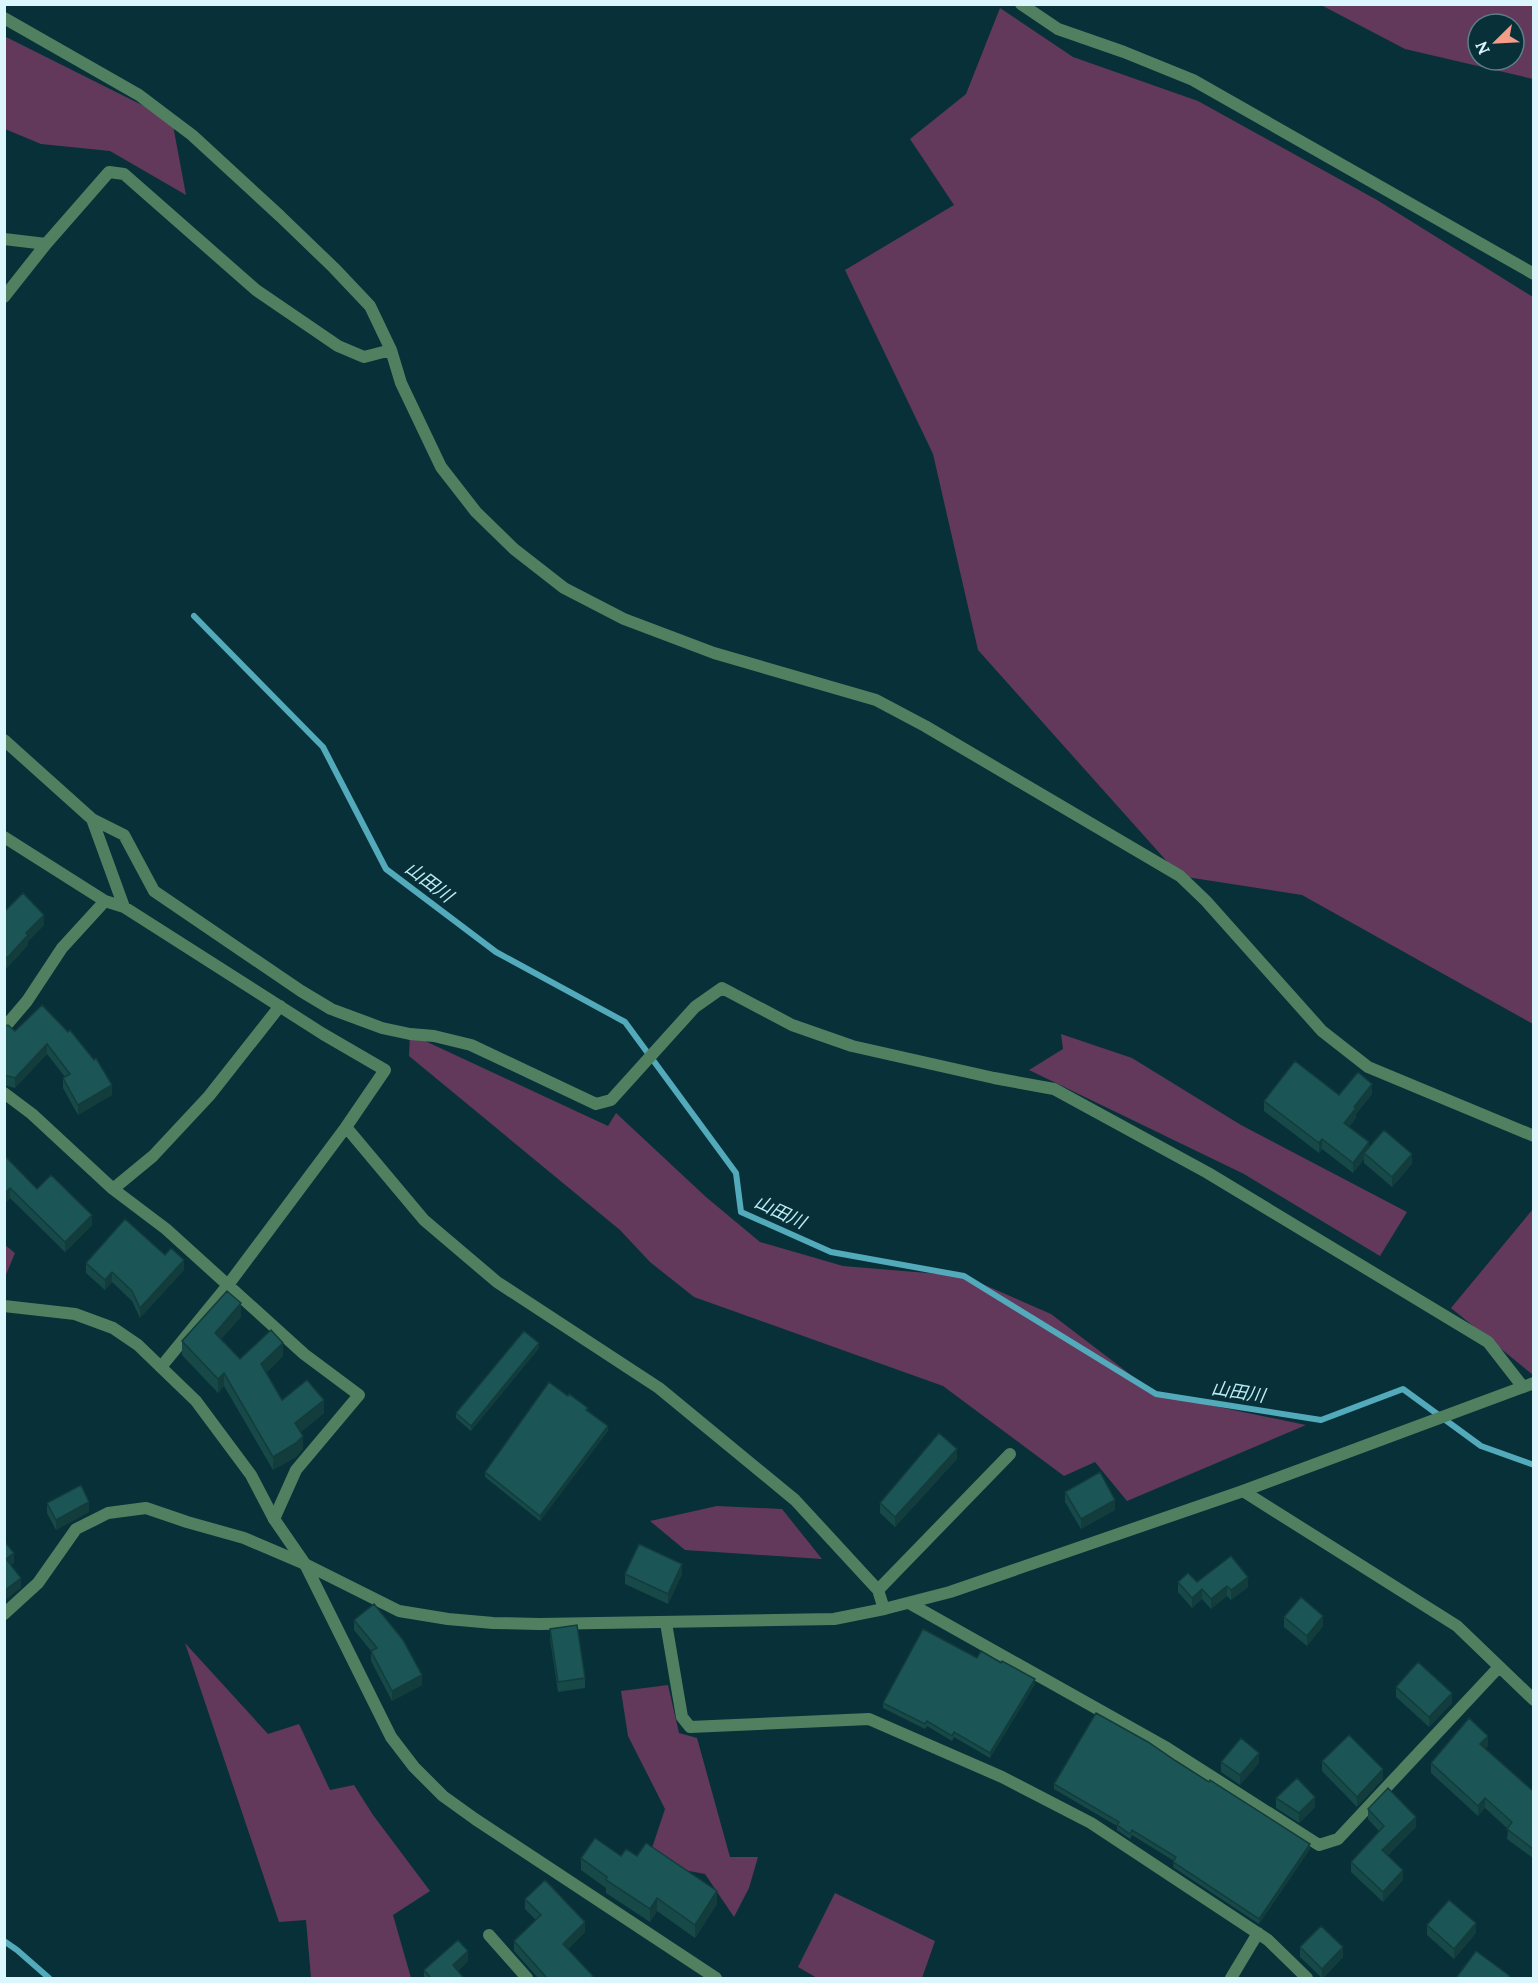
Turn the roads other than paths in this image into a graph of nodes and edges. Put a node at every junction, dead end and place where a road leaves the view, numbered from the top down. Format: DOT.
graph roads {
  1 [pos="1021,4"];
  2 [pos="4,18"];
  3 [pos="4,239"];
  4 [pos="46,244"];
  5 [pos="1533,274"];
  6 [pos="4,297"];
  7 [pos="391,350"];
  8 [pos="4,741"];
  9 [pos="92,819"];
  10 [pos="4,837"];
  11 [pos="105,901"];
  12 [pos="124,907"];
  13 [pos="280,1006"];
  14 [pos="4,1028"];
  15 [pos="4,1093"];
  16 [pos="346,1127"];
  17 [pos="1533,1136"];
  18 [pos="113,1189"];
  19 [pos="228,1285"];
  20 [pos="4,1306"];
  21 [pos="161,1367"];
  22 [pos="1528,1385"];
  23 [pos="1010,1454"];
  24 [pos="1243,1491"];
  25 [pos="274,1519"];
  26 [pos="304,1564"];
  27 [pos="879,1590"];
  28 [pos="909,1603"];
  29 [pos="884,1609"];
  30 [pos="4,1614"];
  31 [pos="666,1623"];
  32 [pos="1499,1667"];
  33 [pos="1533,1700"];
  34 [pos="1258,1933"];
  35 [pos="489,1935"];
  36 [pos="527,1978"];
  37 [pos="716,1978"];
  38 [pos="1231,1978"];
  39 [pos="1307,1978"];
  1 -- 5 [label="street"];
  2 -- 7 [label="street"];
  3 -- 4 [label="street"];
  4 -- 6 [label="street"];
  4 -- 7 [label="street"];
  7 -- 17 [label="street"];
  8 -- 9 [label="street"];
  9 -- 12 [label="street"];
  9 -- 22 [label="street"];
  10 -- 11 [label="street"];
  11 -- 12 [label="street"];
  11 -- 14 [label="street"];
  12 -- 13 [label="street"];
  13 -- 16 [label="street"];
  13 -- 18 [label="street"];
  15 -- 18 [label="street"];
  16 -- 19 [label="street"];
  16 -- 27 [label="street"];
  18 -- 19 [label="street"];
  19 -- 21 [label="street"];
  19 -- 25 [label="street"];
  20 -- 21 [label="street"];
  21 -- 25 [label="street"];
  22 -- 24 [label="street"];
  23 -- 27 [label="street"];
  24 -- 28 [label="street"];
  24 -- 32 [label="street"];
  25 -- 26 [label="street"];
  26 -- 30 [label="street"];
  26 -- 31 [label="street"];
  26 -- 37 [label="street"];
  27 -- 29 [label="street"];
  28 -- 29 [label="street"];
  28 -- 32 [label="street"];
  29 -- 31 [label="street"];
  31 -- 34 [label="street"];
  32 -- 33 [label="street"];
  34 -- 38 [label="street"];
  34 -- 39 [label="street"];
  35 -- 36 [label="street"];
}
